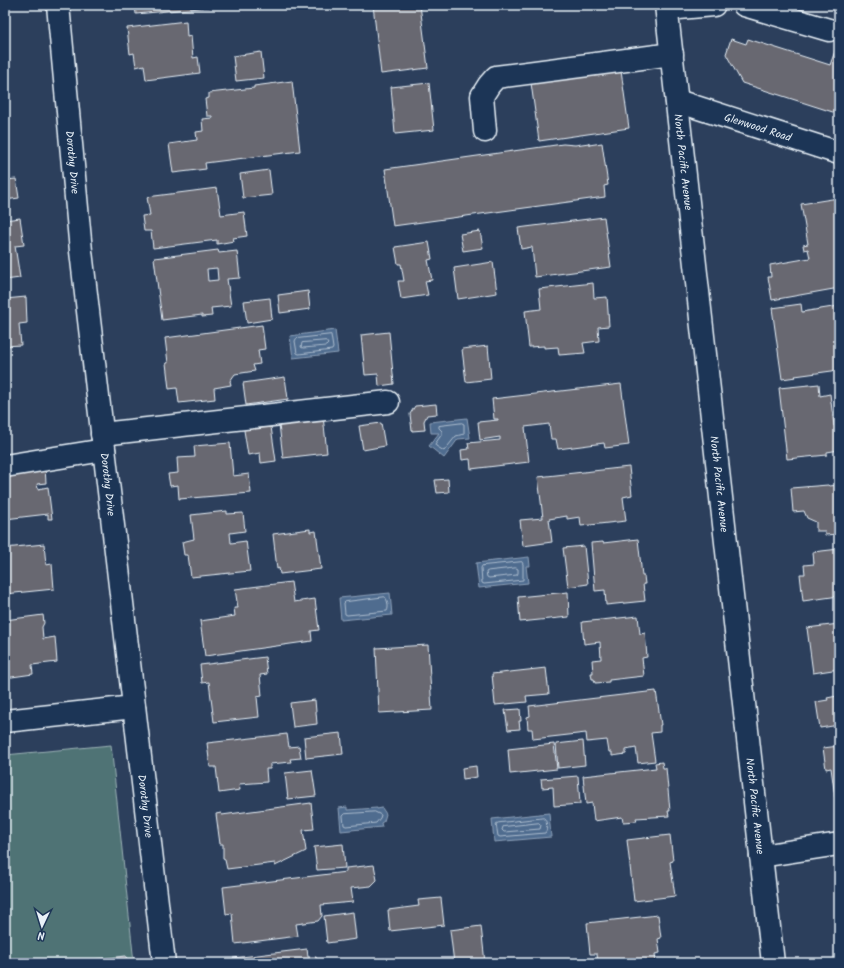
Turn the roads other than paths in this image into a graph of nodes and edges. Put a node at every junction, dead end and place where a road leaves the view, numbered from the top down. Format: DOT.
graph roads {
  1 [pos="58,5"];
  2 [pos="714,5"];
  3 [pos="744,5"];
  4 [pos="667,7"];
  5 [pos="829,30"];
  6 [pos="672,54"];
  7 [pos="677,101"];
  8 [pos="485,131"];
  9 [pos="839,152"];
  10 [pos="388,402"];
  11 [pos="103,442"];
  12 [pos="5,466"];
  13 [pos="134,707"];
  14 [pos="5,721"];
  15 [pos="839,844"];
  16 [pos="761,856"];
  17 [pos="164,963"];
  18 [pos="773,963"];
  1 -- 11 [label="street, Dorothy Drive"];
  2 -- 4 [label="street"];
  3 -- 5 [label="street"];
  4 -- 6 [label="street, North Pacific Avenue"];
  6 -- 7 [label="street, North Pacific Avenue"];
  6 -- 8 [label="street"];
  7 -- 9 [label="street, Glenwood Road"];
  7 -- 16 [label="street, North Pacific Avenue"];
  10 -- 11 [label="street"];
  11 -- 12 [label="street"];
  11 -- 13 [label="street, Dorothy Drive"];
  13 -- 14 [label="street"];
  13 -- 17 [label="street, Dorothy Drive"];
  15 -- 16 [label="street"];
  16 -- 18 [label="street, North Pacific Avenue"];
}
